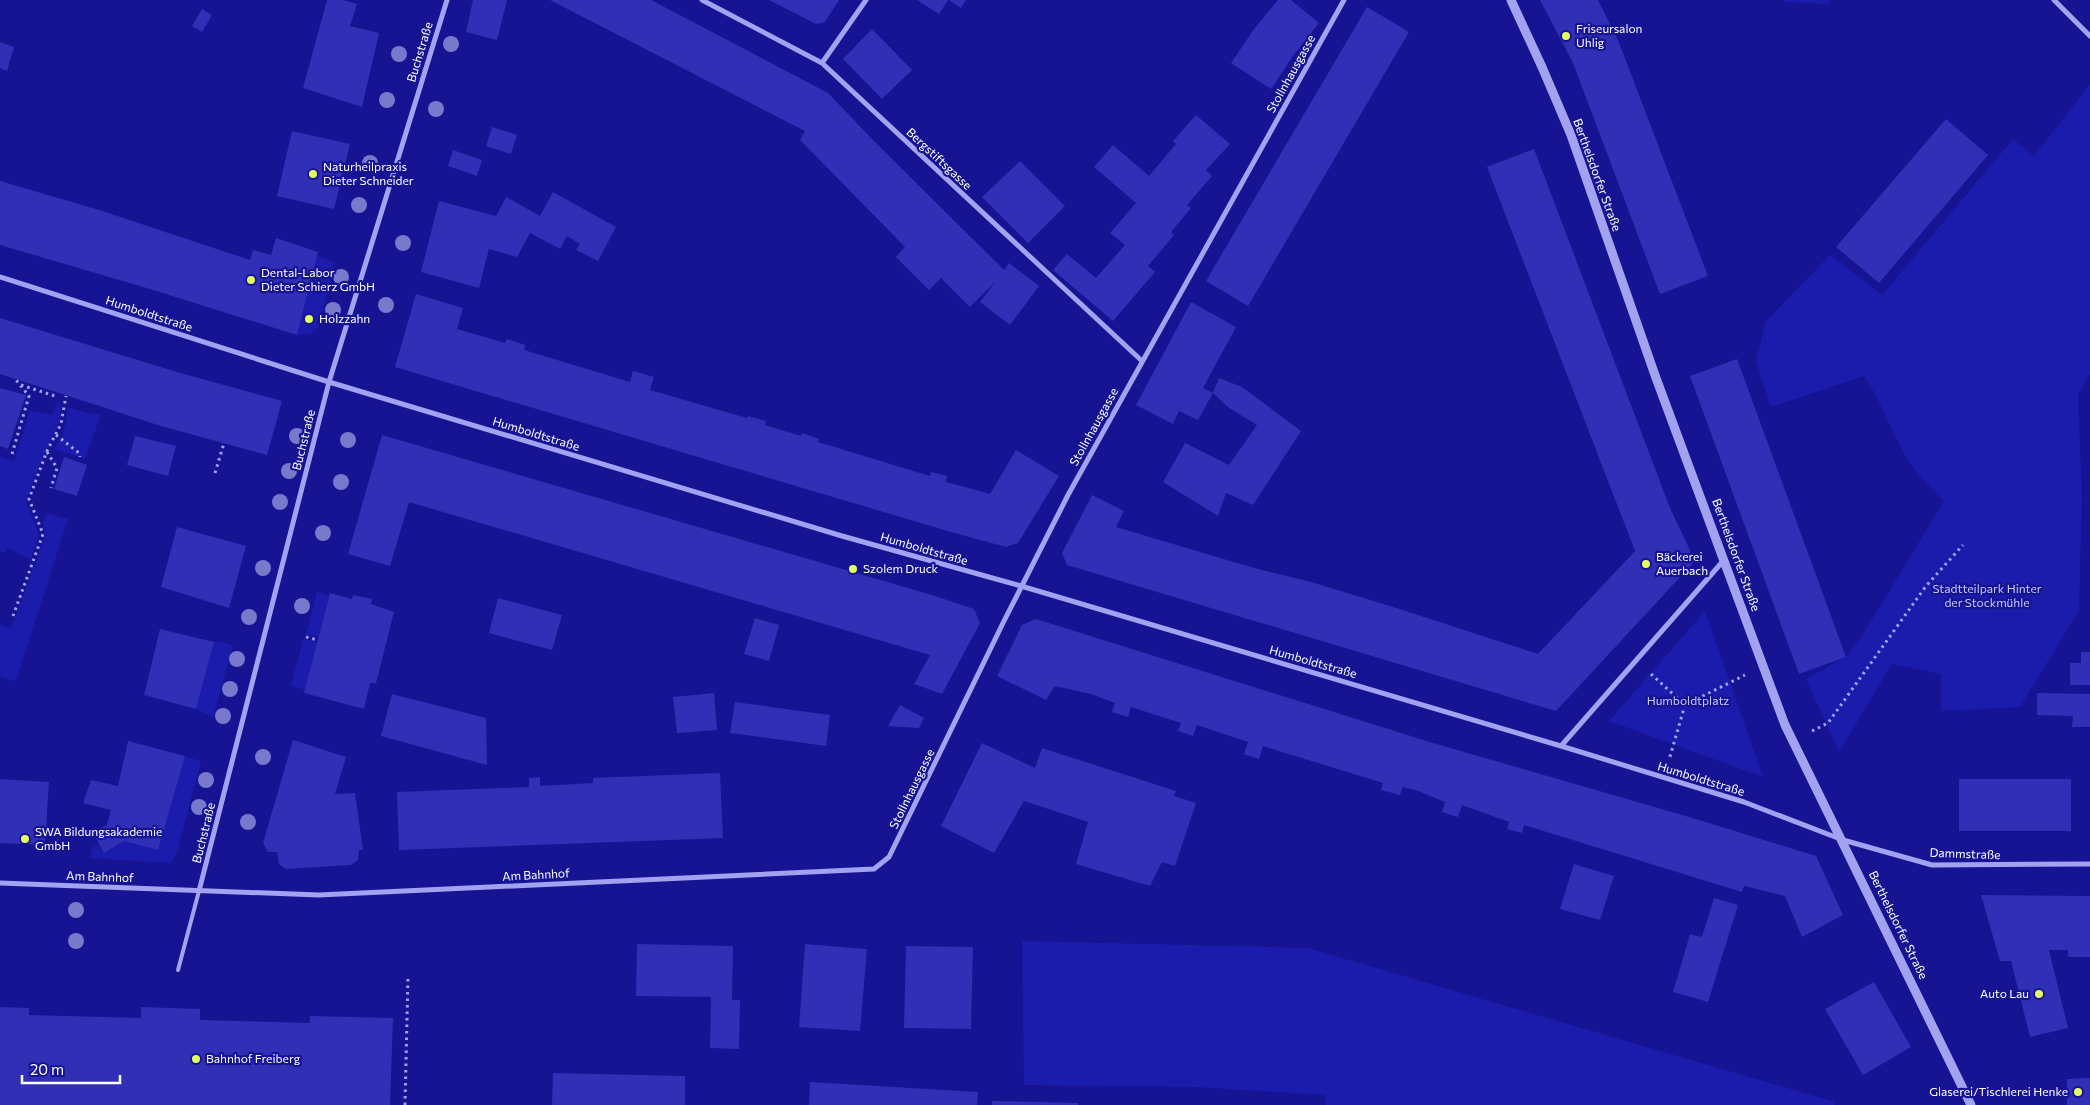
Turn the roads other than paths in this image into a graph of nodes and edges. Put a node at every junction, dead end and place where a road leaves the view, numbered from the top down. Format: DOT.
graph roads {
  1 [pos="446,0"];
  2 [pos="702,0"];
  3 [pos="866,0"];
  4 [pos="1344,0"];
  5 [pos="1511,0"];
  6 [pos="2054,0"];
  7 [pos="2090,36"];
  8 [pos="822,63"];
  9 [pos="0,277"];
  10 [pos="1142,361"];
  11 [pos="329,382"];
  12 [pos="1725,560"];
  13 [pos="1021,586"];
  14 [pos="1561,746"];
  15 [pos="1843,840"];
  16 [pos="2090,864"];
  17 [pos="874,869"];
  18 [pos="0,884"];
  19 [pos="199,891"];
  20 [pos="178,970"];
  21 [pos="1971,1105"];
  1 -- 11 [label="street, Buchstraße"];
  2 -- 8 [label="street, Bergstiftsgasse"];
  3 -- 8 [label="street"];
  4 -- 10 [label="street, Stollnhausgasse"];
  5 -- 12 [label="street, Berthelsdorfer Straße"];
  6 -- 7 [label="street"];
  8 -- 10 [label="street, Bergstiftsgasse"];
  9 -- 11 [label="street, Humboldtstraße"];
  10 -- 13 [label="street, Stollnhausgasse"];
  11 -- 13 [label="street, Humboldtstraße"];
  11 -- 19 [label="street, Buchstraße"];
  12 -- 14 [label="street"];
  12 -- 15 [label="street, Berthelsdorfer Straße"];
  13 -- 14 [label="street, Humboldtstraße"];
  13 -- 17 [label="street, Stollnhausgasse"];
  14 -- 15 [label="street, Humboldtstraße"];
  15 -- 16 [label="street, Dammstraße"];
  15 -- 21 [label="street, Berthelsdorfer Straße"];
  17 -- 19 [label="street, Am Bahnhof"];
  18 -- 19 [label="street, Am Bahnhof"];
  19 -- 20 [label="lane"];
}
